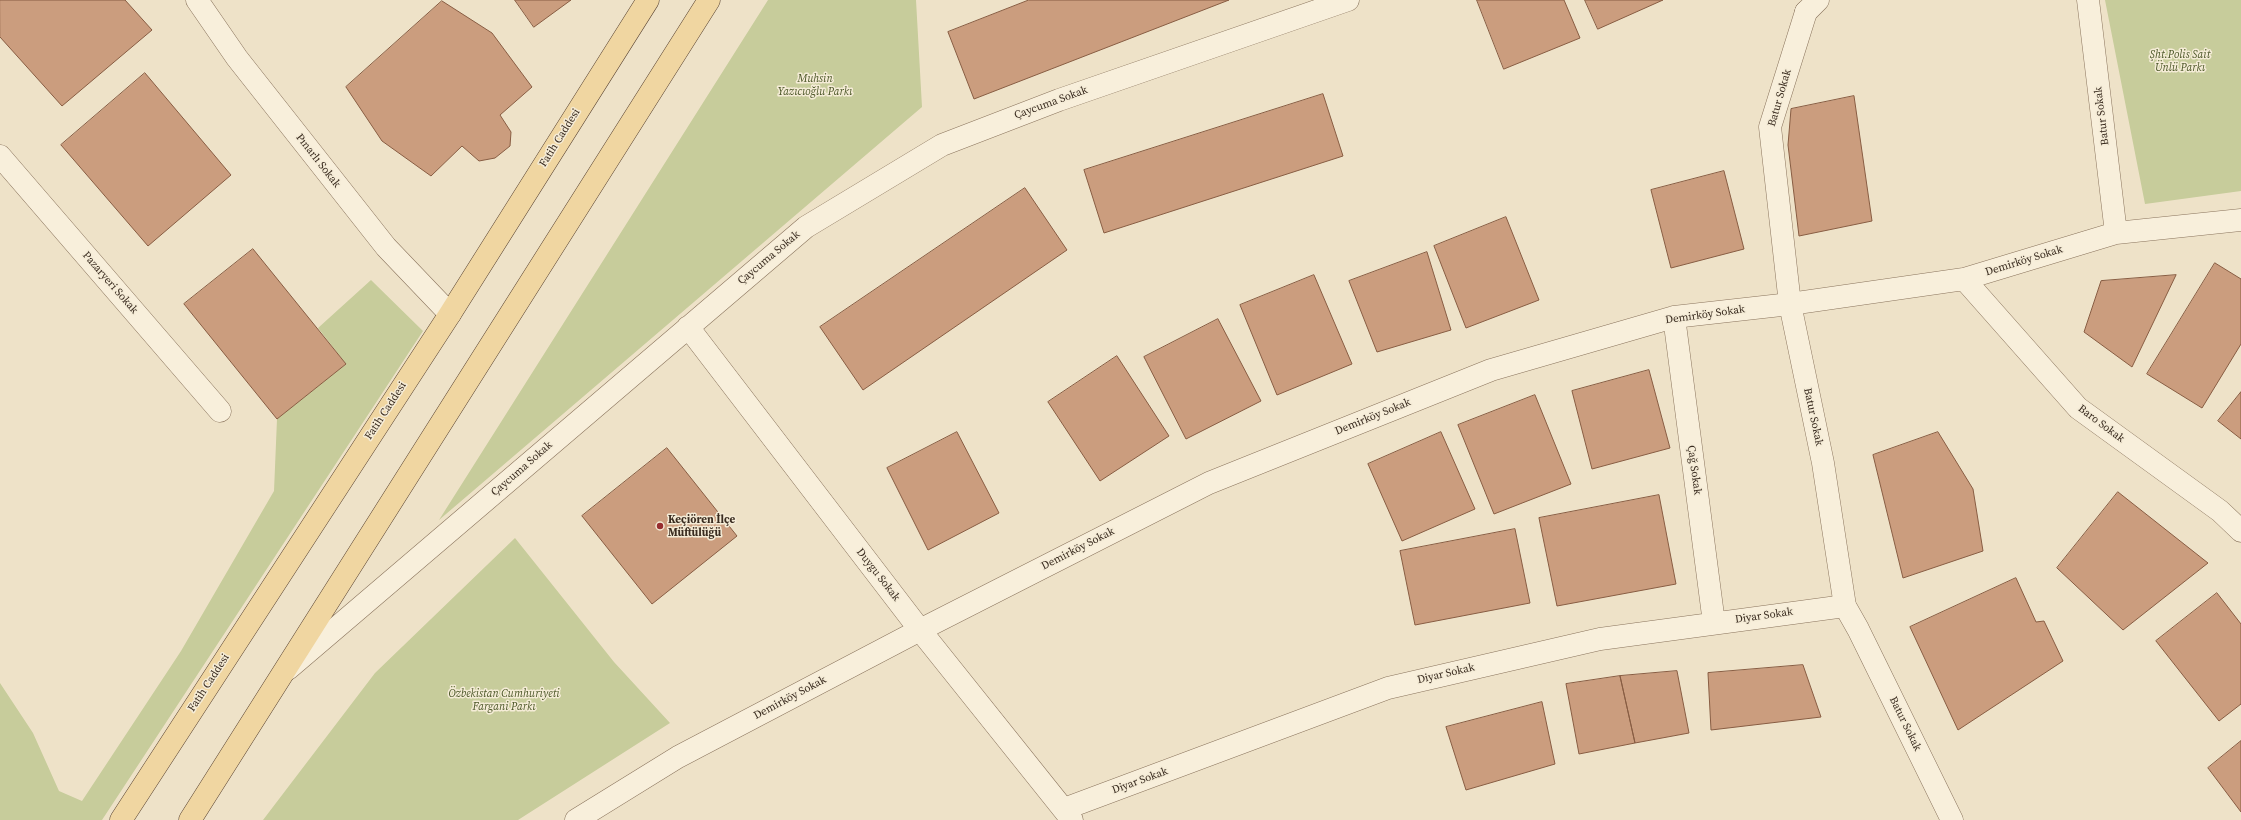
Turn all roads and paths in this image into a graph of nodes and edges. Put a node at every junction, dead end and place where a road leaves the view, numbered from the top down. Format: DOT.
graph roads {
  1 [pos="197,0"];
  2 [pos="648,0"];
  3 [pos="709,0"];
  4 [pos="1348,0"];
  5 [pos="2088,0"];
  6 [pos="1811,4"];
  7 [pos="0,156"];
  8 [pos="2241,220"];
  9 [pos="2116,232"];
  10 [pos="1964,279"];
  11 [pos="1790,304"];
  12 [pos="450,314"];
  13 [pos="1674,317"];
  14 [pos="688,327"];
  15 [pos="220,411"];
  16 [pos="2241,531"];
  17 [pos="1845,606"];
  18 [pos="1714,623"];
  19 [pos="920,630"];
  20 [pos="283,673"];
  21 [pos="1068,815"];
  22 [pos="121,820"];
  23 [pos="190,820"];
  24 [pos="576,820"];
  25 [pos="1952,820"];
  1 -- 12 [label="street, Pınarlı Sokak"];
  2 -- 12 [label="main road, Fatih Caddesi"];
  3 -- 20 [label="main road"];
  4 -- 14 [label="street, Çaycuma Sokak"];
  5 -- 9 [label="street, Batur Sokak"];
  6 -- 11 [label="street, Batur Sokak"];
  7 -- 15 [label="street, Pazaryeri Sokak"];
  8 -- 9 [label="street, Demirköy Sokak"];
  9 -- 10 [label="street, Demirköy Sokak"];
  10 -- 11 [label="street, Demirköy Sokak"];
  10 -- 16 [label="street, Baro Sokak"];
  11 -- 13 [label="street, Demirköy Sokak"];
  11 -- 17 [label="street, Batur Sokak"];
  12 -- 22 [label="main road, Fatih Caddesi"];
  13 -- 18 [label="street, Çağ Sokak"];
  13 -- 19 [label="street, Demirköy Sokak"];
  14 -- 19 [label="street, Duygu Sokak"];
  14 -- 20 [label="street, Çaycuma Sokak"];
  17 -- 18 [label="street, Diyar Sokak"];
  17 -- 25 [label="street, Batur Sokak"];
  18 -- 21 [label="street, Diyar Sokak"];
  19 -- 21 [label="street, Duygu Sokak"];
  19 -- 24 [label="street, Demirköy Sokak"];
  20 -- 23 [label="main road"];
}
